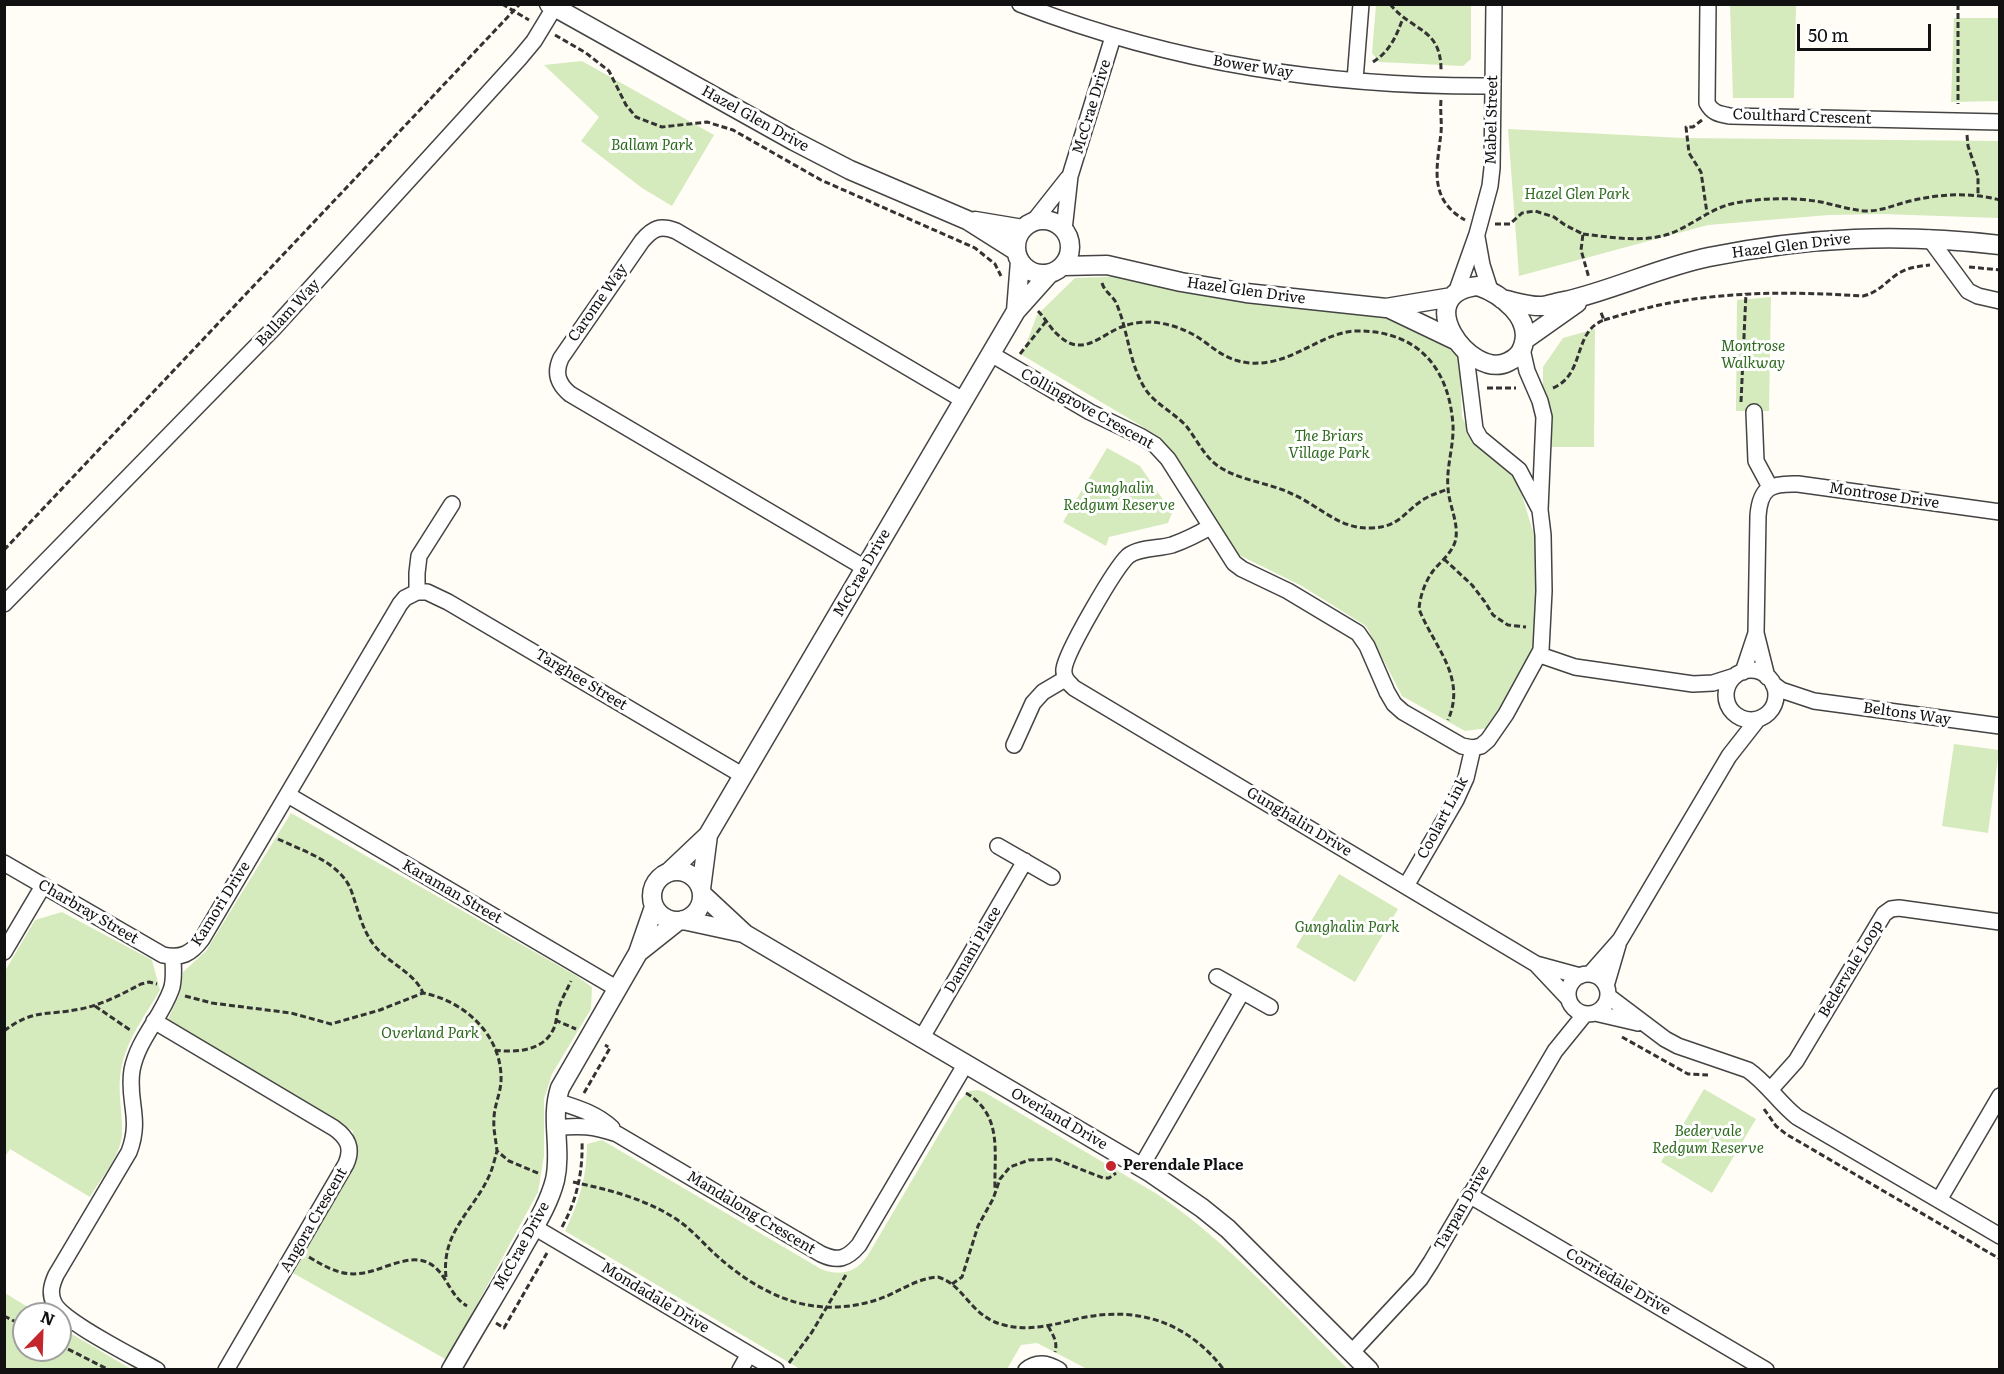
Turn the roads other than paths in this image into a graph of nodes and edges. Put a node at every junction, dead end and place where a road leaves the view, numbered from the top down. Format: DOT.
graph roads {
  1 [pos="1020,4"];
  2 [pos="1361,4"];
  3 [pos="1494,4"];
  4 [pos="1708,4"];
  5 [pos="551,6"];
  6 [pos="1113,37"];
  7 [pos="1354,80"];
  8 [pos="1493,87"];
  9 [pos="2000,122"];
  10 [pos="1070,176"];
  11 [pos="967,220"];
  12 [pos="1029,225"];
  13 [pos="1478,228"];
  14 [pos="1067,236"];
  15 [pos="1929,238"];
  16 [pos="2000,245"];
  17 [pos="1018,256"];
  18 [pos="1107,265"];
  19 [pos="1057,269"];
  20 [pos="1454,295"];
  21 [pos="1496,295"];
  22 [pos="1592,295"];
  23 [pos="2000,301"];
  24 [pos="1021,307"];
  25 [pos="1386,308"];
  26 [pos="1461,344"];
  27 [pos="1524,344"];
  28 [pos="991,354"];
  29 [pos="963,400"];
  30 [pos="1748,408"];
  31 [pos="1770,488"];
  32 [pos="452,504"];
  33 [pos="1540,510"];
  34 [pos="2000,512"];
  35 [pos="1210,527"];
  36 [pos="865,568"];
  37 [pos="417,592"];
  38 [pos="4,604"];
  39 [pos="1756,633"];
  40 [pos="1540,655"];
  41 [pos="1739,674"];
  42 [pos="1065,679"];
  43 [pos="1770,680"];
  44 [pos="1693,684"];
  45 [pos="1814,701"];
  46 [pos="1732,711"];
  47 [pos="1762,717"];
  48 [pos="2000,726"];
  49 [pos="1014,745"];
  50 [pos="1473,748"];
  51 [pos="1729,756"];
  52 [pos="742,775"];
  53 [pos="288,795"];
  54 [pos="708,834"];
  55 [pos="998,846"];
  56 [pos="1024,861"];
  57 [pos="4,863"];
  58 [pos="670,871"];
  59 [pos="1052,877"];
  60 [pos="43,886"];
  61 [pos="1406,886"];
  62 [pos="701,891"];
  63 [pos="654,907"];
  64 [pos="681,920"];
  65 [pos="2000,922"];
  66 [pos="745,934"];
  67 [pos="1620,940"];
  68 [pos="4,952"];
  69 [pos="638,953"];
  70 [pos="173,957"];
  71 [pos="1536,964"];
  72 [pos="1585,975"];
  73 [pos="1217,976"];
  74 [pos="616,988"];
  75 [pos="1607,991"];
  76 [pos="1242,992"];
  77 [pos="1270,1007"];
  78 [pos="1580,1008"];
  79 [pos="154,1021"];
  80 [pos="1644,1025"];
  81 [pos="921,1039"];
  82 [pos="965,1065"];
  83 [pos="1770,1090"];
  84 [pos="2000,1096"];
  85 [pos="556,1101"];
  86 [pos="555,1128"];
  87 [pos="617,1134"];
  88 [pos="1133,1163"];
  89 [pos="1469,1195"];
  90 [pos="1938,1200"];
  91 [pos="534,1227"];
  92 [pos="2000,1236"];
  93 [pos="1352,1352"];
  94 [pos="749,1354"];
  95 [pos="1054,1367"];
  96 [pos="156,1370"];
  97 [pos="226,1370"];
  98 [pos="451,1370"];
  99 [pos="740,1370"];
  100 [pos="776,1370"];
  101 [pos="1026,1370"];
  102 [pos="1369,1370"];
  103 [pos="1766,1370"];
  1 -- 6 [label="street, Bower Way"];
  2 -- 7 [label="street"];
  3 -- 8 [label="street, Mabel Street"];
  4 -- 9 [label="street, Coulthard Crescent"];
  5 -- 11 [label="street, Hazel Glen Drive"];
  5 -- 38 [label="street, Ballam Way"];
  6 -- 7 [label="street, Bower Way"];
  6 -- 10 [label="street, McCrae Drive"];
  7 -- 8 [label="street, Bower Way"];
  8 -- 13 [label="street, Mabel Street"];
  10 -- 12 [label="street, McCrae Drive"];
  10 -- 14 [label="street, McCrae Drive"];
  11 -- 12 [label="street, Hazel Glen Drive"];
  11 -- 17 [label="street, Hazel Glen Drive"];
  12 -- 14 [label="street"];
  12 -- 17 [label="street"];
  13 -- 20 [label="street, Mabel Street"];
  13 -- 21 [label="street, Mabel Street"];
  14 -- 18 [label="street, Hazel Glen Drive"];
  14 -- 19 [label="street"];
  15 -- 16 [label="street, Hazel Glen Drive"];
  15 -- 22 [label="street, Hazel Glen Drive"];
  15 -- 23 [label="street"];
  17 -- 19 [label="street"];
  17 -- 24 [label="street, McCrae Drive"];
  18 -- 19 [label="street, Hazel Glen Drive"];
  18 -- 25 [label="street, Hazel Glen Drive"];
  19 -- 24 [label="street, McCrae Drive"];
  20 -- 21 [label="street"];
  20 -- 25 [label="street, Hazel Glen Drive"];
  20 -- 26 [label="street"];
  21 -- 22 [label="street, Hazel Glen Drive"];
  21 -- 27 [label="street"];
  22 -- 27 [label="street, Hazel Glen Drive"];
  24 -- 28 [label="street, McCrae Drive"];
  25 -- 26 [label="street, Hazel Glen Drive"];
  26 -- 27 [label="street"];
  26 -- 33 [label="street"];
  27 -- 33 [label="street"];
  28 -- 29 [label="street, McCrae Drive"];
  28 -- 35 [label="street, Collingrove Crescent"];
  29 -- 36 [label="street, McCrae Drive"];
  29 -- 36 [label="street, Carome Way"];
  30 -- 31 [label="street"];
  31 -- 34 [label="street, Montrose Drive"];
  31 -- 39 [label="street"];
  32 -- 37 [label="street"];
  33 -- 40 [label="street"];
  35 -- 42 [label="street"];
  35 -- 50 [label="street, Collingrove Crescent"];
  36 -- 52 [label="street, McCrae Drive"];
  37 -- 52 [label="street, Targhee Street"];
  37 -- 53 [label="street, Kamori Drive"];
  39 -- 41 [label="street"];
  39 -- 43 [label="street"];
  40 -- 44 [label="street"];
  40 -- 50 [label="street"];
  41 -- 43 [label="street"];
  41 -- 44 [label="street"];
  41 -- 46 [label="street"];
  42 -- 49 [label="street"];
  42 -- 61 [label="street, Gunghalin Drive"];
  43 -- 45 [label="street, Beltons Way"];
  43 -- 47 [label="street"];
  44 -- 46 [label="street"];
  45 -- 47 [label="street, Beltons Way"];
  45 -- 48 [label="street, Beltons Way"];
  46 -- 47 [label="street"];
  46 -- 51 [label="street"];
  47 -- 51 [label="street"];
  50 -- 61 [label="street, Coolart Link"];
  51 -- 67 [label="street"];
  52 -- 54 [label="street, McCrae Drive"];
  53 -- 70 [label="street, Kamori Drive"];
  53 -- 74 [label="street, Karaman Street"];
  54 -- 58 [label="street, McCrae Drive"];
  54 -- 62 [label="street, McCrae Drive"];
  55 -- 56 [label="street"];
  56 -- 59 [label="street"];
  56 -- 81 [label="street, Damani Place"];
  57 -- 60 [label="street, Charbray Street"];
  58 -- 62 [label="street"];
  58 -- 63 [label="street"];
  60 -- 68 [label="street"];
  60 -- 70 [label="street, Charbray Street"];
  61 -- 71 [label="street, Gunghalin Drive"];
  62 -- 64 [label="street"];
  62 -- 66 [label="street, Overland Drive"];
  63 -- 64 [label="street"];
  63 -- 69 [label="street, McCrae Drive"];
  64 -- 66 [label="street, Overland Drive"];
  64 -- 69 [label="street, McCrae Drive"];
  65 -- 83 [label="street, Bedervale Loop"];
  66 -- 81 [label="street, Overland Drive"];
  67 -- 72 [label="street"];
  67 -- 75 [label="street"];
  69 -- 74 [label="street, McCrae Drive"];
  70 -- 79 [label="street"];
  71 -- 72 [label="street, Gunghalin Drive"];
  71 -- 78 [label="street, Gunghalin Drive"];
  72 -- 75 [label="street"];
  72 -- 78 [label="street"];
  73 -- 76 [label="street"];
  74 -- 85 [label="street, McCrae Drive"];
  75 -- 78 [label="street"];
  75 -- 80 [label="street"];
  76 -- 77 [label="street"];
  76 -- 88 [label="street"];
  78 -- 80 [label="street"];
  78 -- 89 [label="street, Tarpan Drive"];
  79 -- 96 [label="street"];
  79 -- 97 [label="street, Angora Crescent"];
  80 -- 83 [label="street"];
  81 -- 82 [label="street, Overland Drive"];
  82 -- 87 [label="street, Mandalong Crescent"];
  82 -- 88 [label="street, Overland Drive"];
  83 -- 90 [label="street"];
  84 -- 90 [label="street"];
  85 -- 86 [label="street, McCrae Drive"];
  85 -- 87 [label="street, Mandalong Crescent"];
  86 -- 87 [label="street, Mandalong Crescent"];
  86 -- 91 [label="street, McCrae Drive"];
  88 -- 93 [label="street, Overland Drive"];
  89 -- 93 [label="street, Tarpan Drive"];
  89 -- 103 [label="street, Corriedale Drive"];
  90 -- 92 [label="street"];
  91 -- 94 [label="street, Mondadale Drive"];
  91 -- 98 [label="street, McCrae Drive"];
  93 -- 102 [label="street, Overland Drive"];
  94 -- 99 [label="street"];
  94 -- 100 [label="street, Mondadale Drive"];
  95 -- 101 [label="street"];
}
